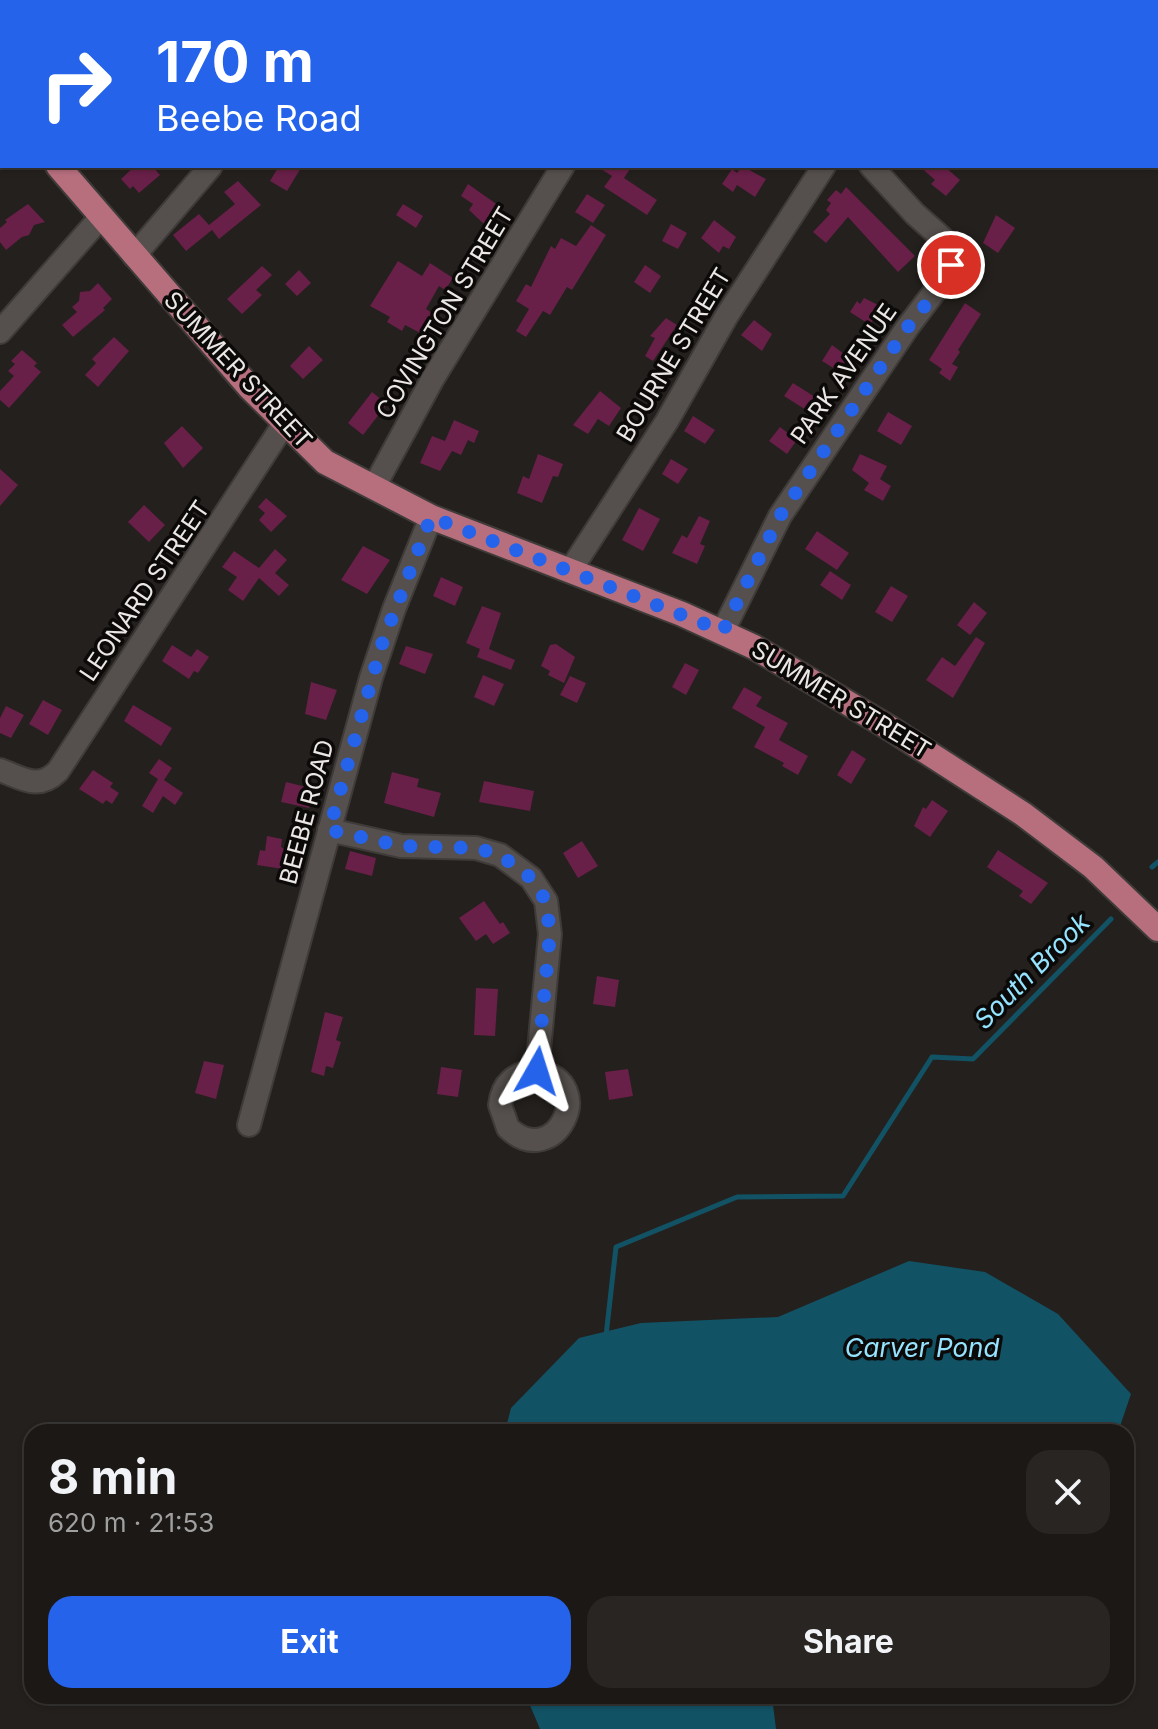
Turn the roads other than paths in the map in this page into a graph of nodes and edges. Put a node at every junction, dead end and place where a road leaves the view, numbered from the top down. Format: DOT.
graph roads {
  1 [pos="60,168"];
  2 [pos="209,168"];
  3 [pos="562,168"];
  4 [pos="823,168"];
  5 [pos="873,168"];
  6 [pos="101,217"];
  7 [pos="134,256"];
  8 [pos="0,332"];
  9 [pos="284,424"];
  10 [pos="374,487"];
  11 [pos="431,517"];
  12 [pos="570,571"];
  13 [pos="723,631"];
  14 [pos="0,770"];
  15 [pos="329,830"];
  16 [pos="1158,929"];
  17 [pos="537,1071"];
  18 [pos="249,1125"];
  1 -- 6 [label="main road, SUMMER STREET"];
  2 -- 7 [label="street"];
  3 -- 10 [label="street, COVINGTON STREET"];
  4 -- 12 [label="street, BOURNE STREET"];
  5 -- 13 [label="street, PARK AVENUE"];
  6 -- 7 [label="main road, SUMMER STREET"];
  6 -- 8 [label="street"];
  7 -- 9 [label="main road, SUMMER STREET"];
  9 -- 10 [label="main road, SUMMER STREET"];
  9 -- 14 [label="street, LEONARD STREET"];
  10 -- 11 [label="main road, SUMMER STREET"];
  11 -- 12 [label="main road, SUMMER STREET"];
  11 -- 15 [label="street, BEEBE ROAD"];
  12 -- 13 [label="main road, SUMMER STREET"];
  13 -- 16 [label="main road, SUMMER STREET"];
  15 -- 17 [label="street"];
  15 -- 18 [label="street, BEEBE ROAD"];
}
